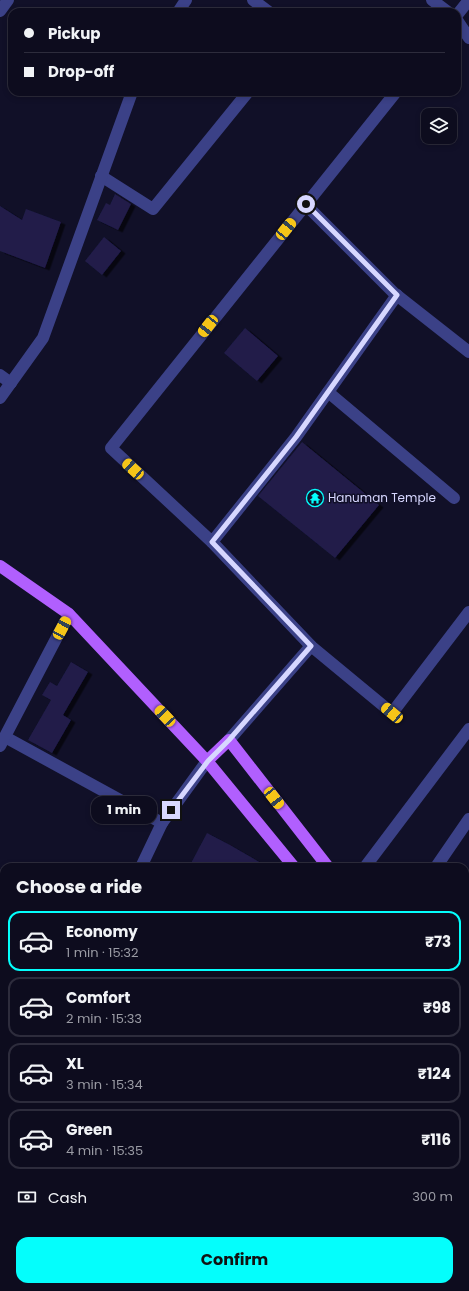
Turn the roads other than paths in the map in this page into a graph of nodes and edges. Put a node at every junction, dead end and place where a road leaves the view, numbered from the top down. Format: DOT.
graph roads {
  1 [pos="8,0"];
  2 [pos="253,0"];
  3 [pos="432,0"];
  4 [pos="469,0"];
  5 [pos="264,8"];
  6 [pos="443,8"];
  7 [pos="461,10"];
  8 [pos="0,11"];
  9 [pos="461,26"];
  10 [pos="469,38"];
  11 [pos="131,96"];
  12 [pos="245,96"];
  13 [pos="393,96"];
  14 [pos="101,176"];
  15 [pos="306,204"];
  16 [pos="397,295"];
  17 [pos="469,352"];
  18 [pos="0,375"];
  19 [pos="11,383"];
  20 [pos="328,392"];
  21 [pos="0,398"];
  22 [pos="454,498"];
  23 [pos="212,542"];
  24 [pos="0,566"];
  25 [pos="469,612"];
  26 [pos="69,614"];
  27 [pos="311,646"];
  28 [pos="469,729"];
  29 [pos="229,740"];
  30 [pos="2,742"];
  31 [pos="208,761"];
  32 [pos="469,820"];
  33 [pos="162,823"];
  34 [pos="143,863"];
  35 [pos="291,863"];
  36 [pos="325,863"];
  37 [pos="368,863"];
  38 [pos="439,863"];
  1 -- 8 [label="street"];
  2 -- 5 [label="street"];
  3 -- 6 [label="street"];
  4 -- 7 [label="street"];
  9 -- 10 [label="street"];
  11 -- 14 [label="street"];
  12 -- 14 [label="street"];
  13 -- 15 [label="street"];
  14 -- 19 [label="street"];
  15 -- 16 [label="street"];
  15 -- 23 [label="street"];
  16 -- 17 [label="street"];
  16 -- 20 [label="street"];
  18 -- 19 [label="street"];
  19 -- 21 [label="street"];
  20 -- 22 [label="street"];
  20 -- 23 [label="street"];
  23 -- 27 [label="street"];
  24 -- 26 [label="main road"];
  25 -- 27 [label="street"];
  26 -- 30 [label="street"];
  26 -- 31 [label="main road"];
  27 -- 29 [label="street"];
  28 -- 37 [label="street"];
  29 -- 31 [label="main road"];
  29 -- 36 [label="main road"];
  30 -- 33 [label="street"];
  31 -- 33 [label="street"];
  31 -- 35 [label="main road"];
  32 -- 38 [label="street"];
  33 -- 34 [label="street"];
}
